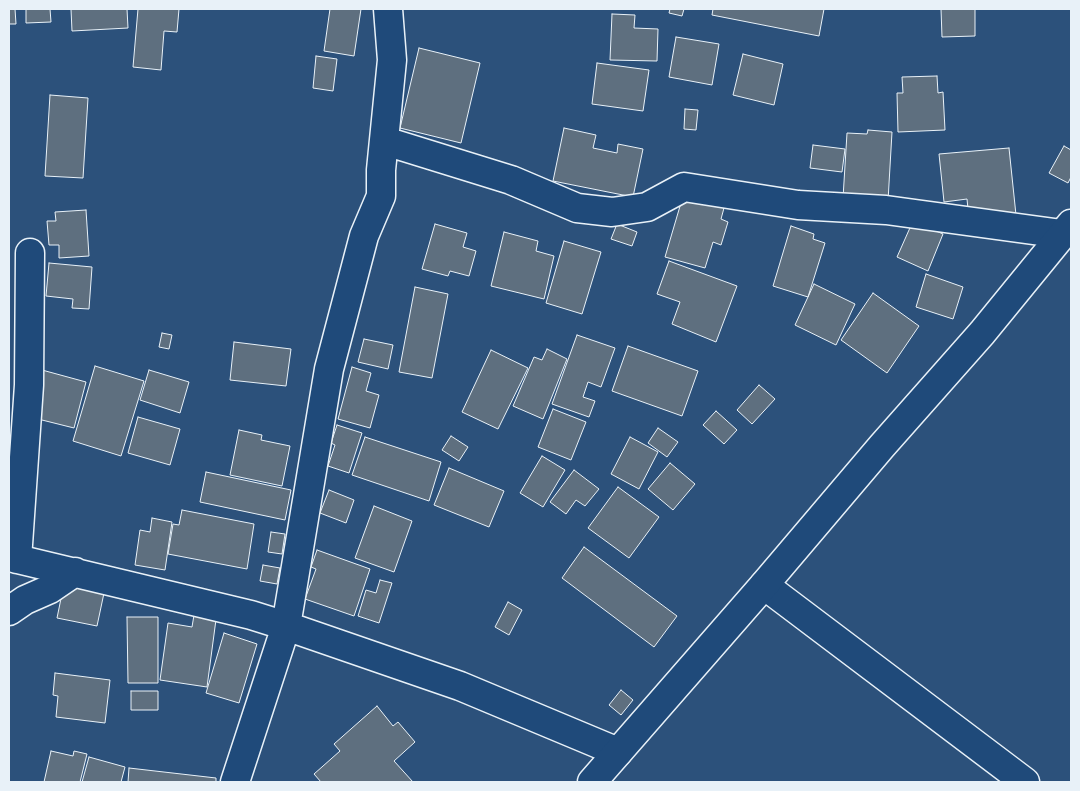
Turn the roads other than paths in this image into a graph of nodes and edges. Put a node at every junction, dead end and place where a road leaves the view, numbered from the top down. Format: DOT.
graph roads {
  1 [pos="388,9"];
  2 [pos="385,141"];
  3 [pos="1067,229"];
  4 [pos="30,253"];
  5 [pos="13,558"];
  6 [pos="75,572"];
  7 [pos="764,585"];
  8 [pos="9,611"];
  9 [pos="286,626"];
  10 [pos="618,752"];
  11 [pos="235,782"];
  12 [pos="592,782"];
  13 [pos="1025,782"];
  1 -- 2 [label="street"];
  2 -- 3 [label="street"];
  2 -- 9 [label="street"];
  3 -- 7 [label="street"];
  4 -- 5 [label="street"];
  5 -- 6 [label="street"];
  6 -- 8 [label="street"];
  6 -- 9 [label="street"];
  7 -- 10 [label="street"];
  7 -- 13 [label="street"];
  9 -- 10 [label="street"];
  9 -- 11 [label="street"];
  10 -- 12 [label="street"];
}
